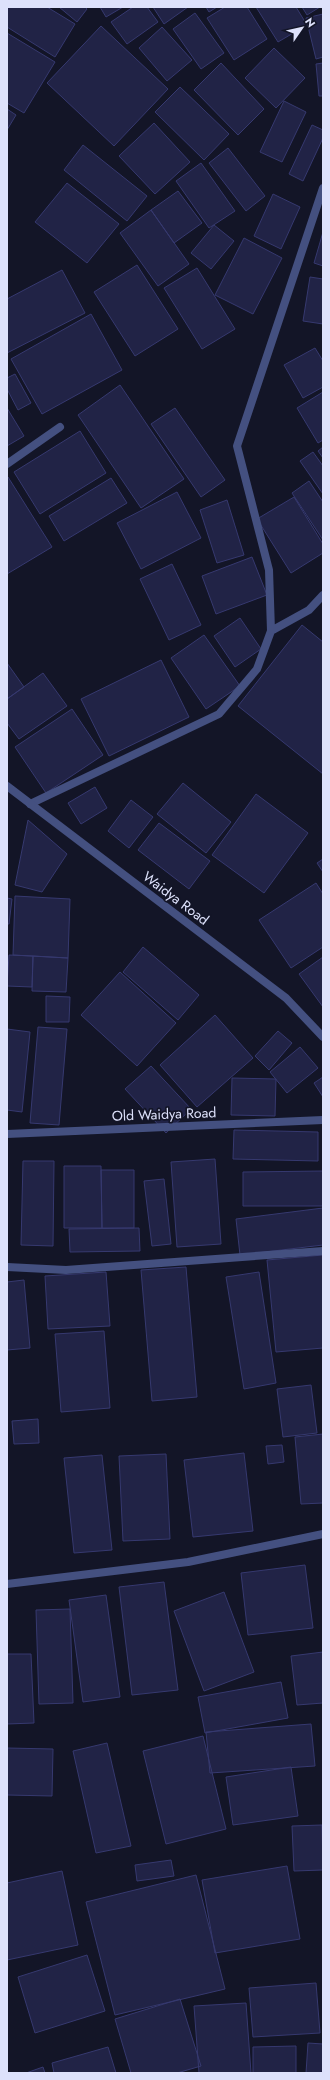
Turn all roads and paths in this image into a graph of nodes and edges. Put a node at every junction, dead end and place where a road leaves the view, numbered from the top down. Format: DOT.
graph roads {
  1 [pos="323,188"];
  2 [pos="60,427"];
  3 [pos="7,464"];
  4 [pos="323,595"];
  5 [pos="271,631"];
  6 [pos="7,786"];
  7 [pos="30,804"];
  8 [pos="323,1037"];
  9 [pos="323,1120"];
  10 [pos="7,1134"];
  11 [pos="323,1251"];
  12 [pos="7,1267"];
  13 [pos="323,1534"];
  14 [pos="7,1584"];
  1 -- 5 [label="street"];
  2 -- 3 [label="street"];
  4 -- 5 [label="street"];
  5 -- 7 [label="street"];
  6 -- 7 [label="street, Waidya Road"];
  7 -- 8 [label="street, Waidya Road"];
  9 -- 10 [label="street, Old Waidya Road"];
  11 -- 12 [label="street"];
  13 -- 14 [label="street"];
}
